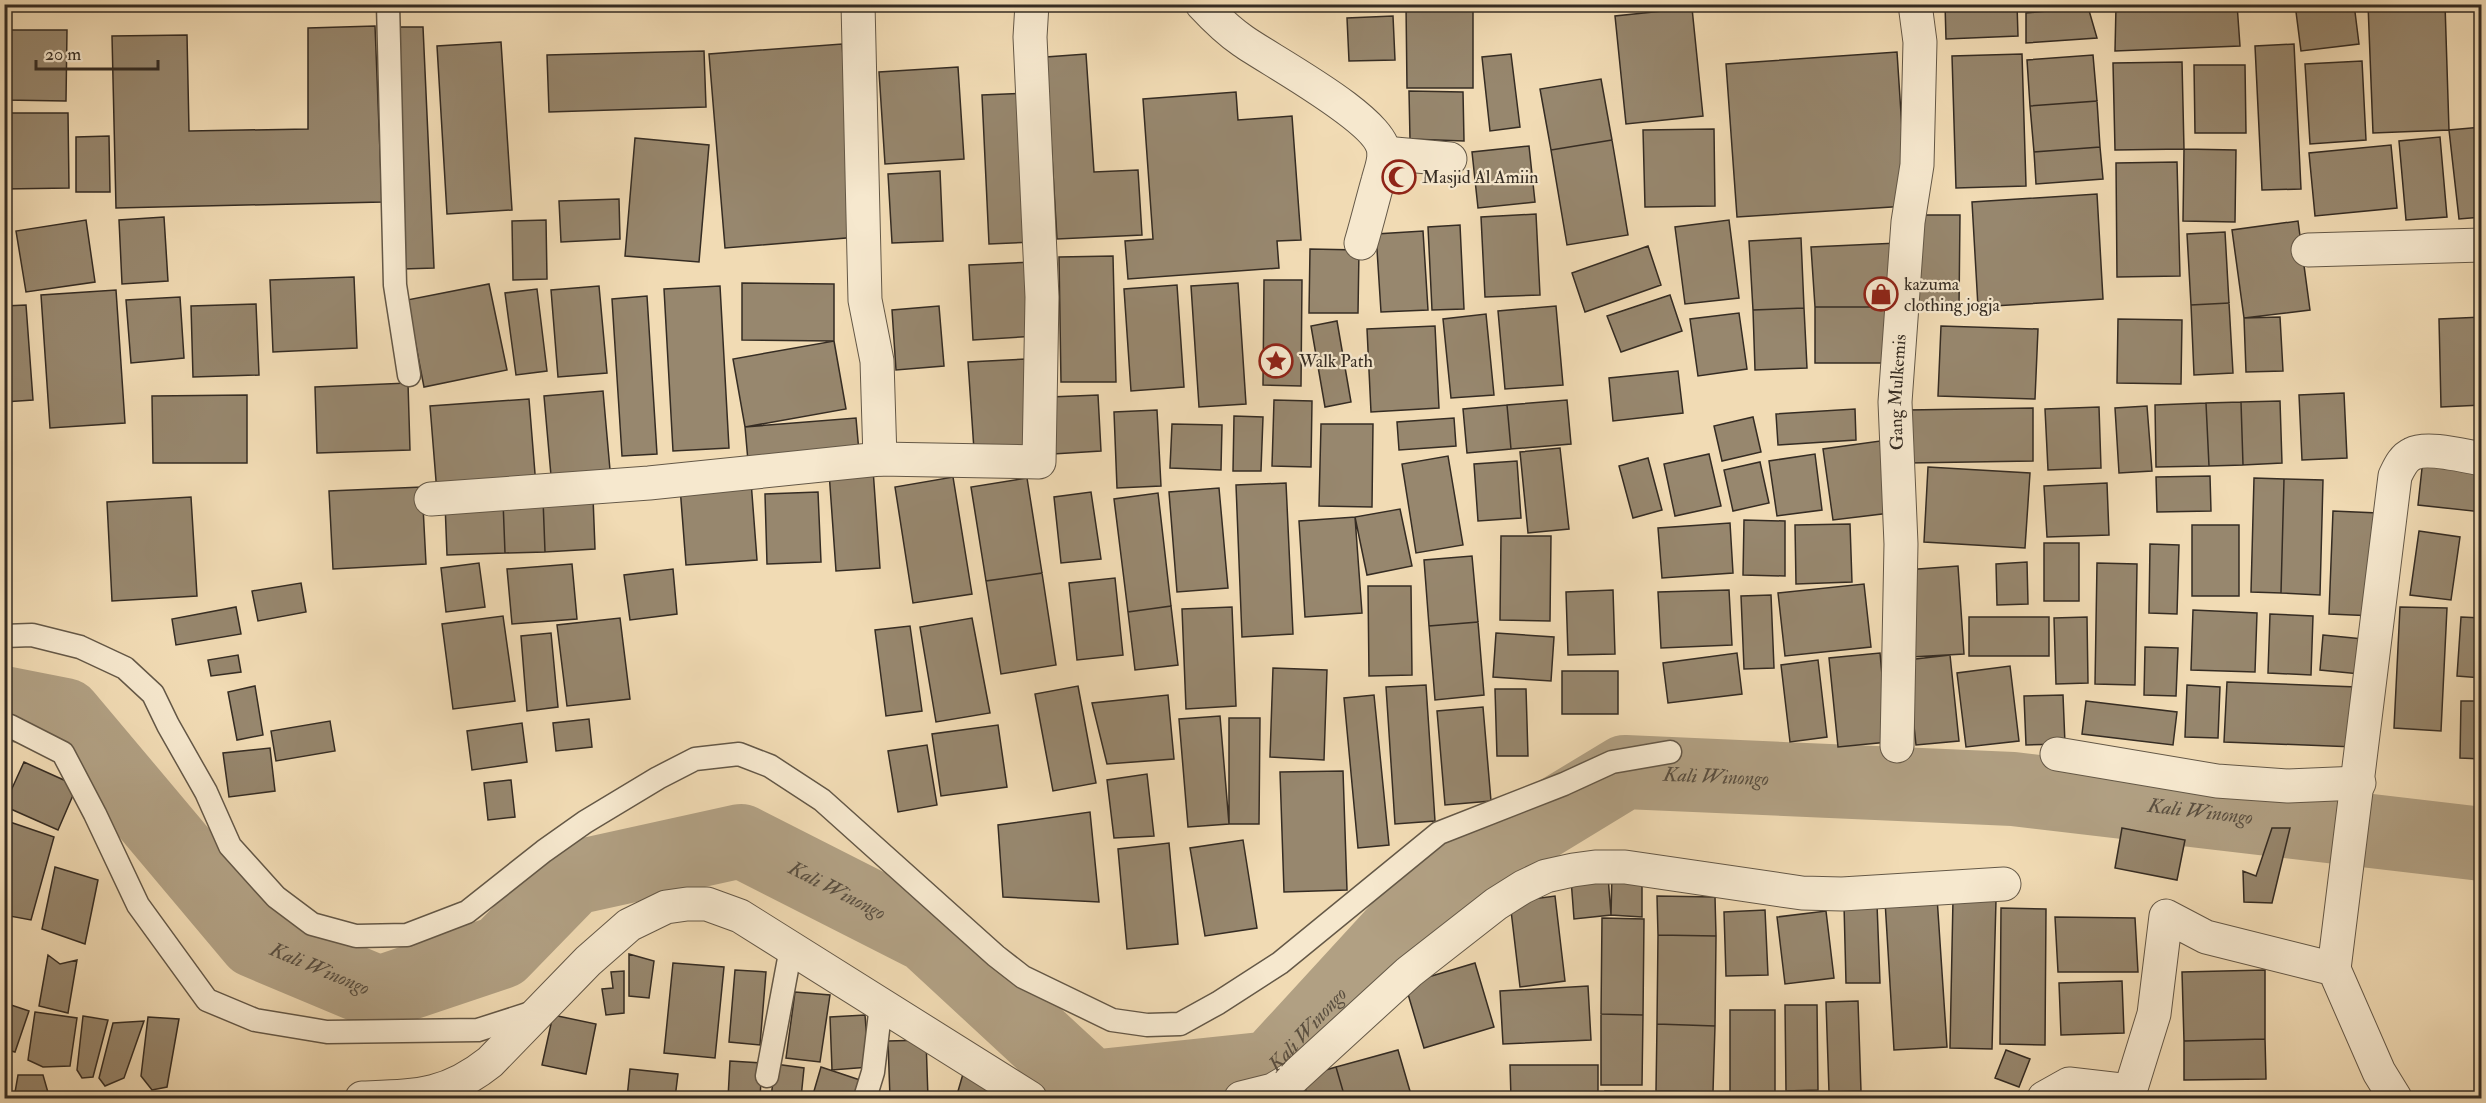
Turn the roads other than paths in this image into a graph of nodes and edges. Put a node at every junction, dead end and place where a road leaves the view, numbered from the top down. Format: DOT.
graph roads {
  1 [pos="388,4"];
  2 [pos="858,4"];
  3 [pos="1032,4"];
  4 [pos="1202,4"];
  5 [pos="1915,4"];
  6 [pos="1384,153"];
  7 [pos="1450,159"];
  8 [pos="1361,243"];
  9 [pos="2481,245"];
  10 [pos="2308,250"];
  11 [pos="409,375"];
  12 [pos="880,459"];
  13 [pos="2481,459"];
  14 [pos="431,499"];
  15 [pos="4,636"];
  16 [pos="4,727"];
  17 [pos="1898,746"];
  18 [pos="1670,752"];
  19 [pos="2057,754"];
  20 [pos="2357,793"];
  21 [pos="2004,884"];
  22 [pos="790,948"];
  23 [pos="2334,969"];
  24 [pos="881,1005"];
  25 [pos="541,1010"];
  26 [pos="767,1076"];
  27 [pos="362,1098"];
  28 [pos="866,1098"];
  29 [pos="1030,1098"];
  30 [pos="1241,1098"];
  31 [pos="2044,1098"];
  32 [pos="2395,1098"];
  1 -- 11 [label="lane"];
  2 -- 12 [label="street"];
  3 -- 12 [label="street"];
  4 -- 6 [label="street"];
  5 -- 17 [label="street, Gang Mulkemis"];
  6 -- 7 [label="street"];
  6 -- 8 [label="street"];
  9 -- 10 [label="street"];
  12 -- 14 [label="street"];
  13 -- 20 [label="street"];
  15 -- 18 [label="lane"];
  16 -- 25 [label="lane"];
  19 -- 20 [label="street"];
  20 -- 23 [label="street"];
  21 -- 30 [label="street"];
  22 -- 24 [label="street"];
  22 -- 25 [label="street"];
  22 -- 26 [label="lane"];
  23 -- 31 [label="street"];
  23 -- 32 [label="street"];
  24 -- 28 [label="lane"];
  24 -- 29 [label="street"];
  25 -- 27 [label="street"];
}
